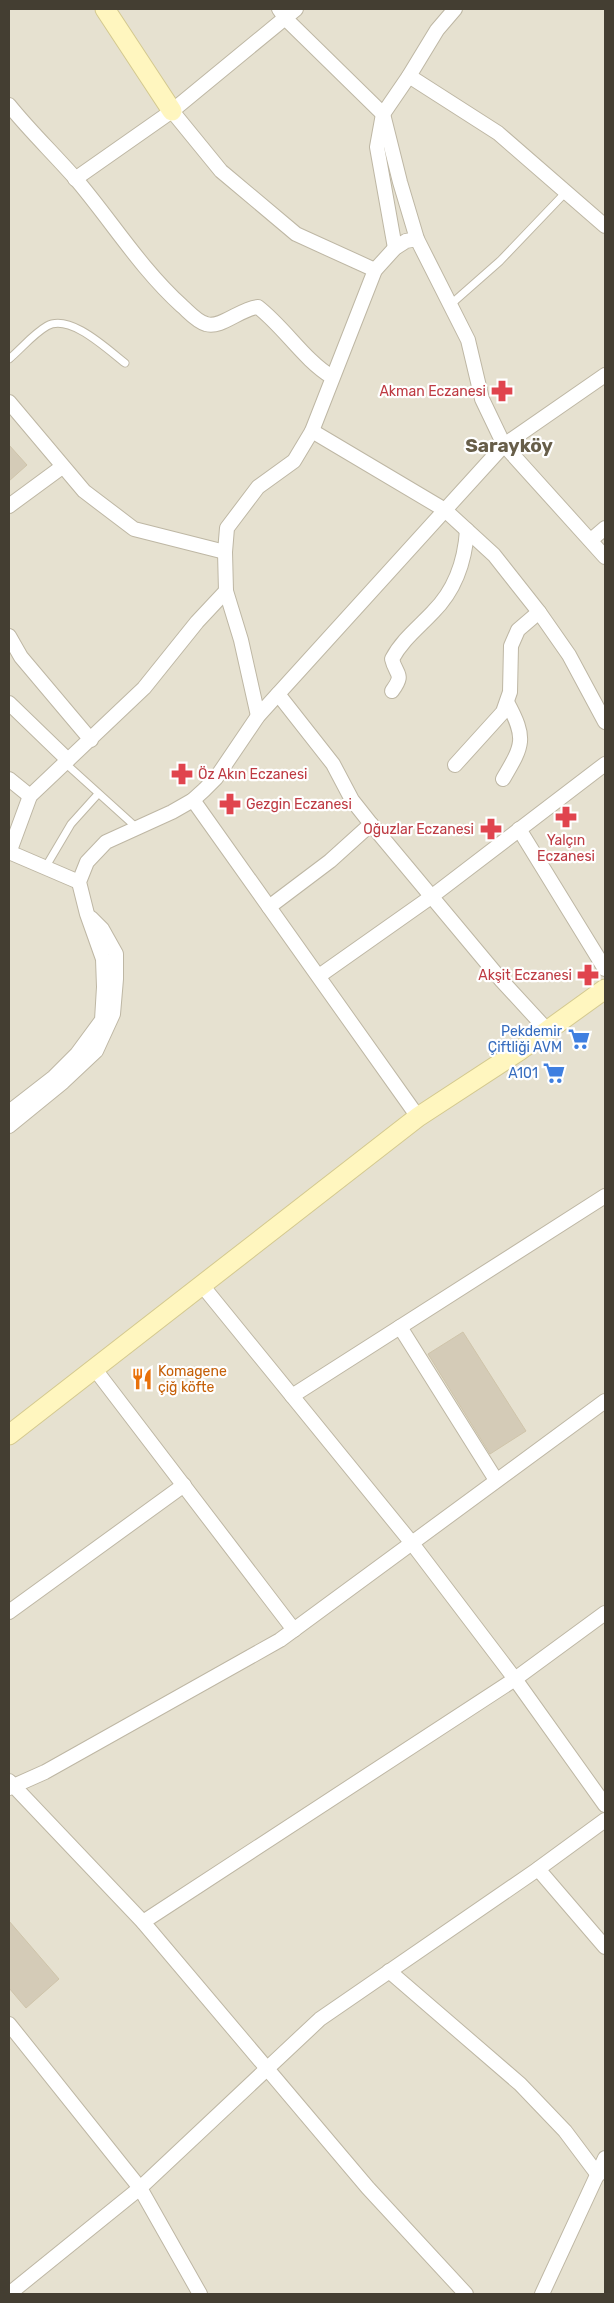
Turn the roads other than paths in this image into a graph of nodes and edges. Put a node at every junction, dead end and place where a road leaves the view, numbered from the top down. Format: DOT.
graph roads {
  1 [pos="105,9"];
  2 [pos="455,9"];
  3 [pos="287,12"];
  4 [pos="410,76"];
  5 [pos="9,104"];
  6 [pos="172,111"];
  7 [pos="383,114"];
  8 [pos="75,179"];
  9 [pos="566,192"];
  10 [pos="605,226"];
  11 [pos="417,239"];
  12 [pos="395,248"];
  13 [pos="375,270"];
  14 [pos="450,305"];
  15 [pos="9,360"];
  16 [pos="125,363"];
  17 [pos="605,376"];
  18 [pos="332,377"];
  19 [pos="9,402"];
  20 [pos="312,431"];
  21 [pos="504,445"];
  22 [pos="62,467"];
  23 [pos="9,506"];
  24 [pos="445,510"];
  25 [pos="605,528"];
  26 [pos="467,530"];
  27 [pos="591,540"];
  28 [pos="225,552"];
  29 [pos="605,557"];
  30 [pos="226,590"];
  31 [pos="540,612"];
  32 [pos="9,636"];
  33 [pos="392,690"];
  34 [pos="278,694"];
  35 [pos="507,702"];
  36 [pos="9,703"];
  37 [pos="258,716"];
  38 [pos="605,722"];
  39 [pos="91,740"];
  40 [pos="67,762"];
  41 [pos="605,764"];
  42 [pos="455,765"];
  43 [pos="9,779"];
  44 [pos="503,779"];
  45 [pos="98,794"];
  46 [pos="30,796"];
  47 [pos="193,800"];
  48 [pos="371,824"];
  49 [pos="137,828"];
  50 [pos="519,830"];
  51 [pos="9,852"];
  52 [pos="45,868"];
  53 [pos="79,882"];
  54 [pos="432,897"];
  55 [pos="269,907"];
  56 [pos="87,914"];
  57 [pos="605,968"];
  58 [pos="319,976"];
  59 [pos="605,989"];
  60 [pos="548,1031"];
  61 [pos="9,1112"];
  62 [pos="418,1117"];
  63 [pos="9,1126"];
  64 [pos="603,1201"];
  65 [pos="201,1284"];
  66 [pos="400,1327"];
  67 [pos="94,1368"];
  68 [pos="292,1396"];
  69 [pos="605,1401"];
  70 [pos="9,1435"];
  71 [pos="496,1480"];
  72 [pos="184,1485"];
  73 [pos="411,1542"];
  74 [pos="9,1612"];
  75 [pos="605,1613"];
  76 [pos="294,1630"];
  77 [pos="515,1679"];
  78 [pos="10,1785"];
  79 [pos="605,1805"];
  80 [pos="605,1820"];
  81 [pos="538,1869"];
  82 [pos="143,1922"];
  83 [pos="605,1947"];
  84 [pos="389,1971"];
  85 [pos="9,2024"];
  86 [pos="268,2070"];
  87 [pos="605,2158"];
  88 [pos="598,2174"];
  89 [pos="140,2188"];
  90 [pos="9,2294"];
  91 [pos="200,2294"];
  92 [pos="466,2294"];
  93 [pos="542,2294"];
  1 -- 6 [label="street"];
  2 -- 4 [label="street"];
  3 -- 6 [label="street"];
  3 -- 7 [label="street"];
  4 -- 7 [label="street"];
  4 -- 9 [label="street"];
  5 -- 8 [label="street"];
  6 -- 8 [label="street"];
  6 -- 13 [label="street"];
  7 -- 11 [label="street"];
  7 -- 12 [label="street"];
  8 -- 18 [label="street"];
  9 -- 10 [label="street"];
  9 -- 14 [label="lane"];
  11 -- 12 [label="street"];
  11 -- 14 [label="street"];
  12 -- 13 [label="street"];
  13 -- 18 [label="street"];
  14 -- 21 [label="street"];
  15 -- 16 [label="lane"];
  17 -- 21 [label="street"];
  18 -- 20 [label="street"];
  19 -- 22 [label="street"];
  20 -- 24 [label="street"];
  20 -- 28 [label="street"];
  21 -- 24 [label="street"];
  21 -- 27 [label="street"];
  22 -- 23 [label="street"];
  22 -- 28 [label="street"];
  24 -- 26 [label="street"];
  24 -- 34 [label="street"];
  25 -- 27 [label="street"];
  26 -- 31 [label="street"];
  26 -- 33 [label="street"];
  27 -- 29 [label="street"];
  28 -- 30 [label="street"];
  30 -- 37 [label="street"];
  30 -- 39 [label="street"];
  31 -- 35 [label="street"];
  31 -- 38 [label="street"];
  32 -- 39 [label="street"];
  34 -- 37 [label="street"];
  34 -- 48 [label="street"];
  35 -- 42 [label="street"];
  35 -- 44 [label="street"];
  36 -- 40 [label="street"];
  37 -- 47 [label="street"];
  39 -- 40 [label="street"];
  40 -- 45 [label="lane"];
  40 -- 46 [label="street"];
  41 -- 50 [label="street"];
  43 -- 46 [label="street"];
  45 -- 49 [label="lane"];
  45 -- 52 [label="lane"];
  46 -- 51 [label="street"];
  47 -- 49 [label="street"];
  47 -- 55 [label="street"];
  48 -- 54 [label="street"];
  48 -- 55 [label="street"];
  49 -- 53 [label="street"];
  50 -- 54 [label="street"];
  50 -- 57 [label="street"];
  51 -- 52 [label="street"];
  52 -- 53 [label="street"];
  53 -- 56 [label="street"];
  54 -- 58 [label="street"];
  54 -- 60 [label="street"];
  55 -- 58 [label="street"];
  56 -- 61 [label="street"];
  56 -- 63 [label="street"];
  58 -- 62 [label="street"];
  59 -- 60 [label="street"];
  60 -- 62 [label="street"];
  62 -- 65 [label="street"];
  64 -- 66 [label="street"];
  65 -- 67 [label="street"];
  65 -- 68 [label="street"];
  66 -- 68 [label="street"];
  66 -- 71 [label="street"];
  67 -- 70 [label="street"];
  67 -- 72 [label="street"];
  68 -- 73 [label="street"];
  69 -- 71 [label="street"];
  71 -- 73 [label="street"];
  72 -- 74 [label="street"];
  72 -- 76 [label="street"];
  73 -- 76 [label="street"];
  73 -- 77 [label="street"];
  75 -- 77 [label="street"];
  76 -- 78 [label="street"];
  77 -- 79 [label="street"];
  77 -- 82 [label="street"];
  78 -- 82 [label="street"];
  80 -- 81 [label="street"];
  81 -- 83 [label="street"];
  81 -- 84 [label="street"];
  82 -- 86 [label="street"];
  84 -- 86 [label="street"];
  84 -- 88 [label="street"];
  85 -- 89 [label="street"];
  86 -- 89 [label="street"];
  86 -- 92 [label="street"];
  87 -- 88 [label="street"];
  88 -- 93 [label="street"];
  89 -- 90 [label="street"];
  89 -- 91 [label="street"];
}
